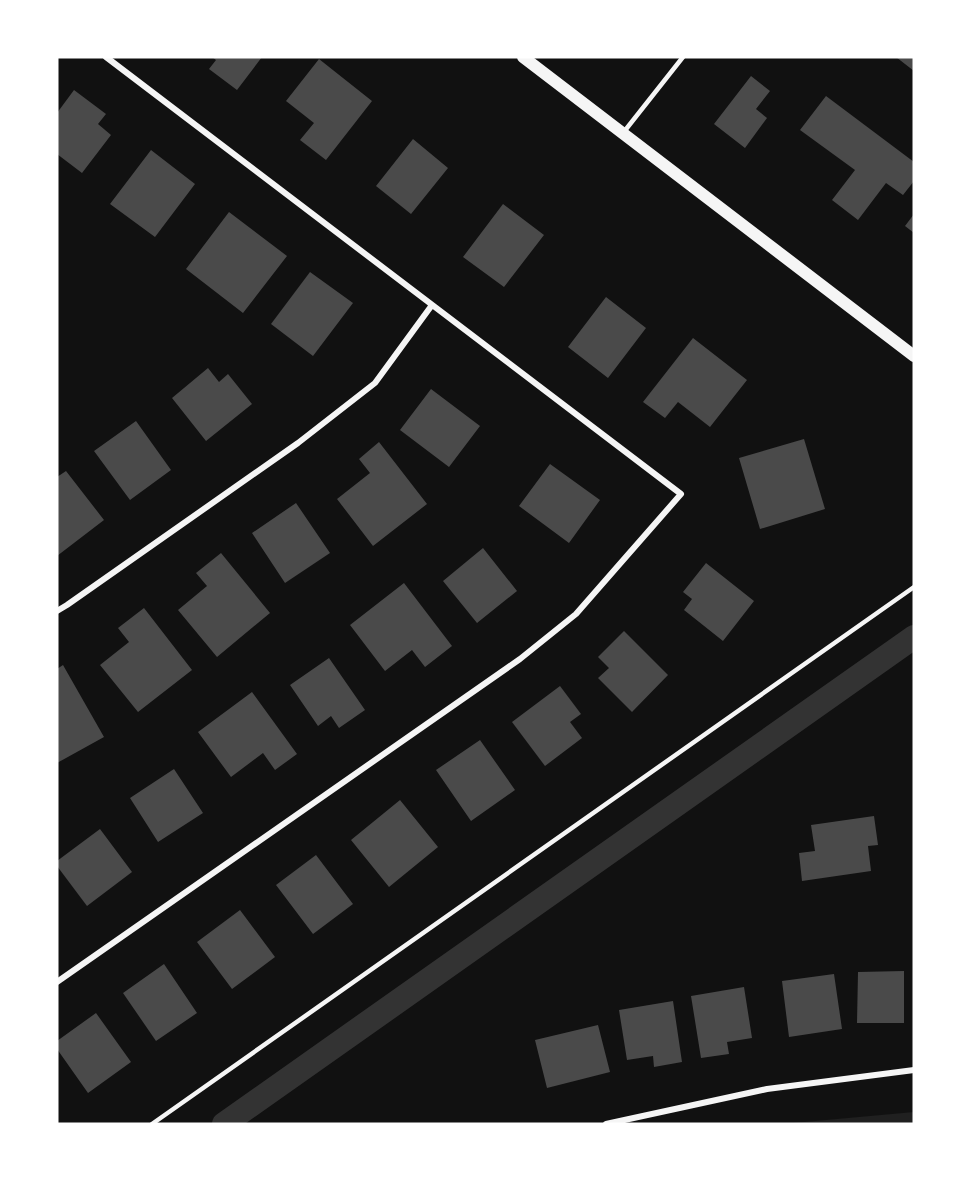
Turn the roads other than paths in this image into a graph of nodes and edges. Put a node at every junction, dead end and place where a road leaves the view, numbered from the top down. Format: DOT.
graph roads {
  1 [pos="106,57"];
  2 [pos="523,57"];
  3 [pos="683,57"];
  4 [pos="623,134"];
  5 [pos="432,305"];
  6 [pos="914,356"];
  7 [pos="914,587"];
  8 [pos="57,611"];
  9 [pos="57,982"];
  10 [pos="914,1070"];
  11 [pos="152,1124"];
  12 [pos="606,1124"];
  1 -- 5 [label="street"];
  2 -- 4 [label="main road"];
  3 -- 4 [label="lane"];
  4 -- 6 [label="main road"];
  5 -- 8 [label="street"];
  5 -- 9 [label="street"];
  7 -- 11 [label="lane"];
  10 -- 12 [label="street"];
}
